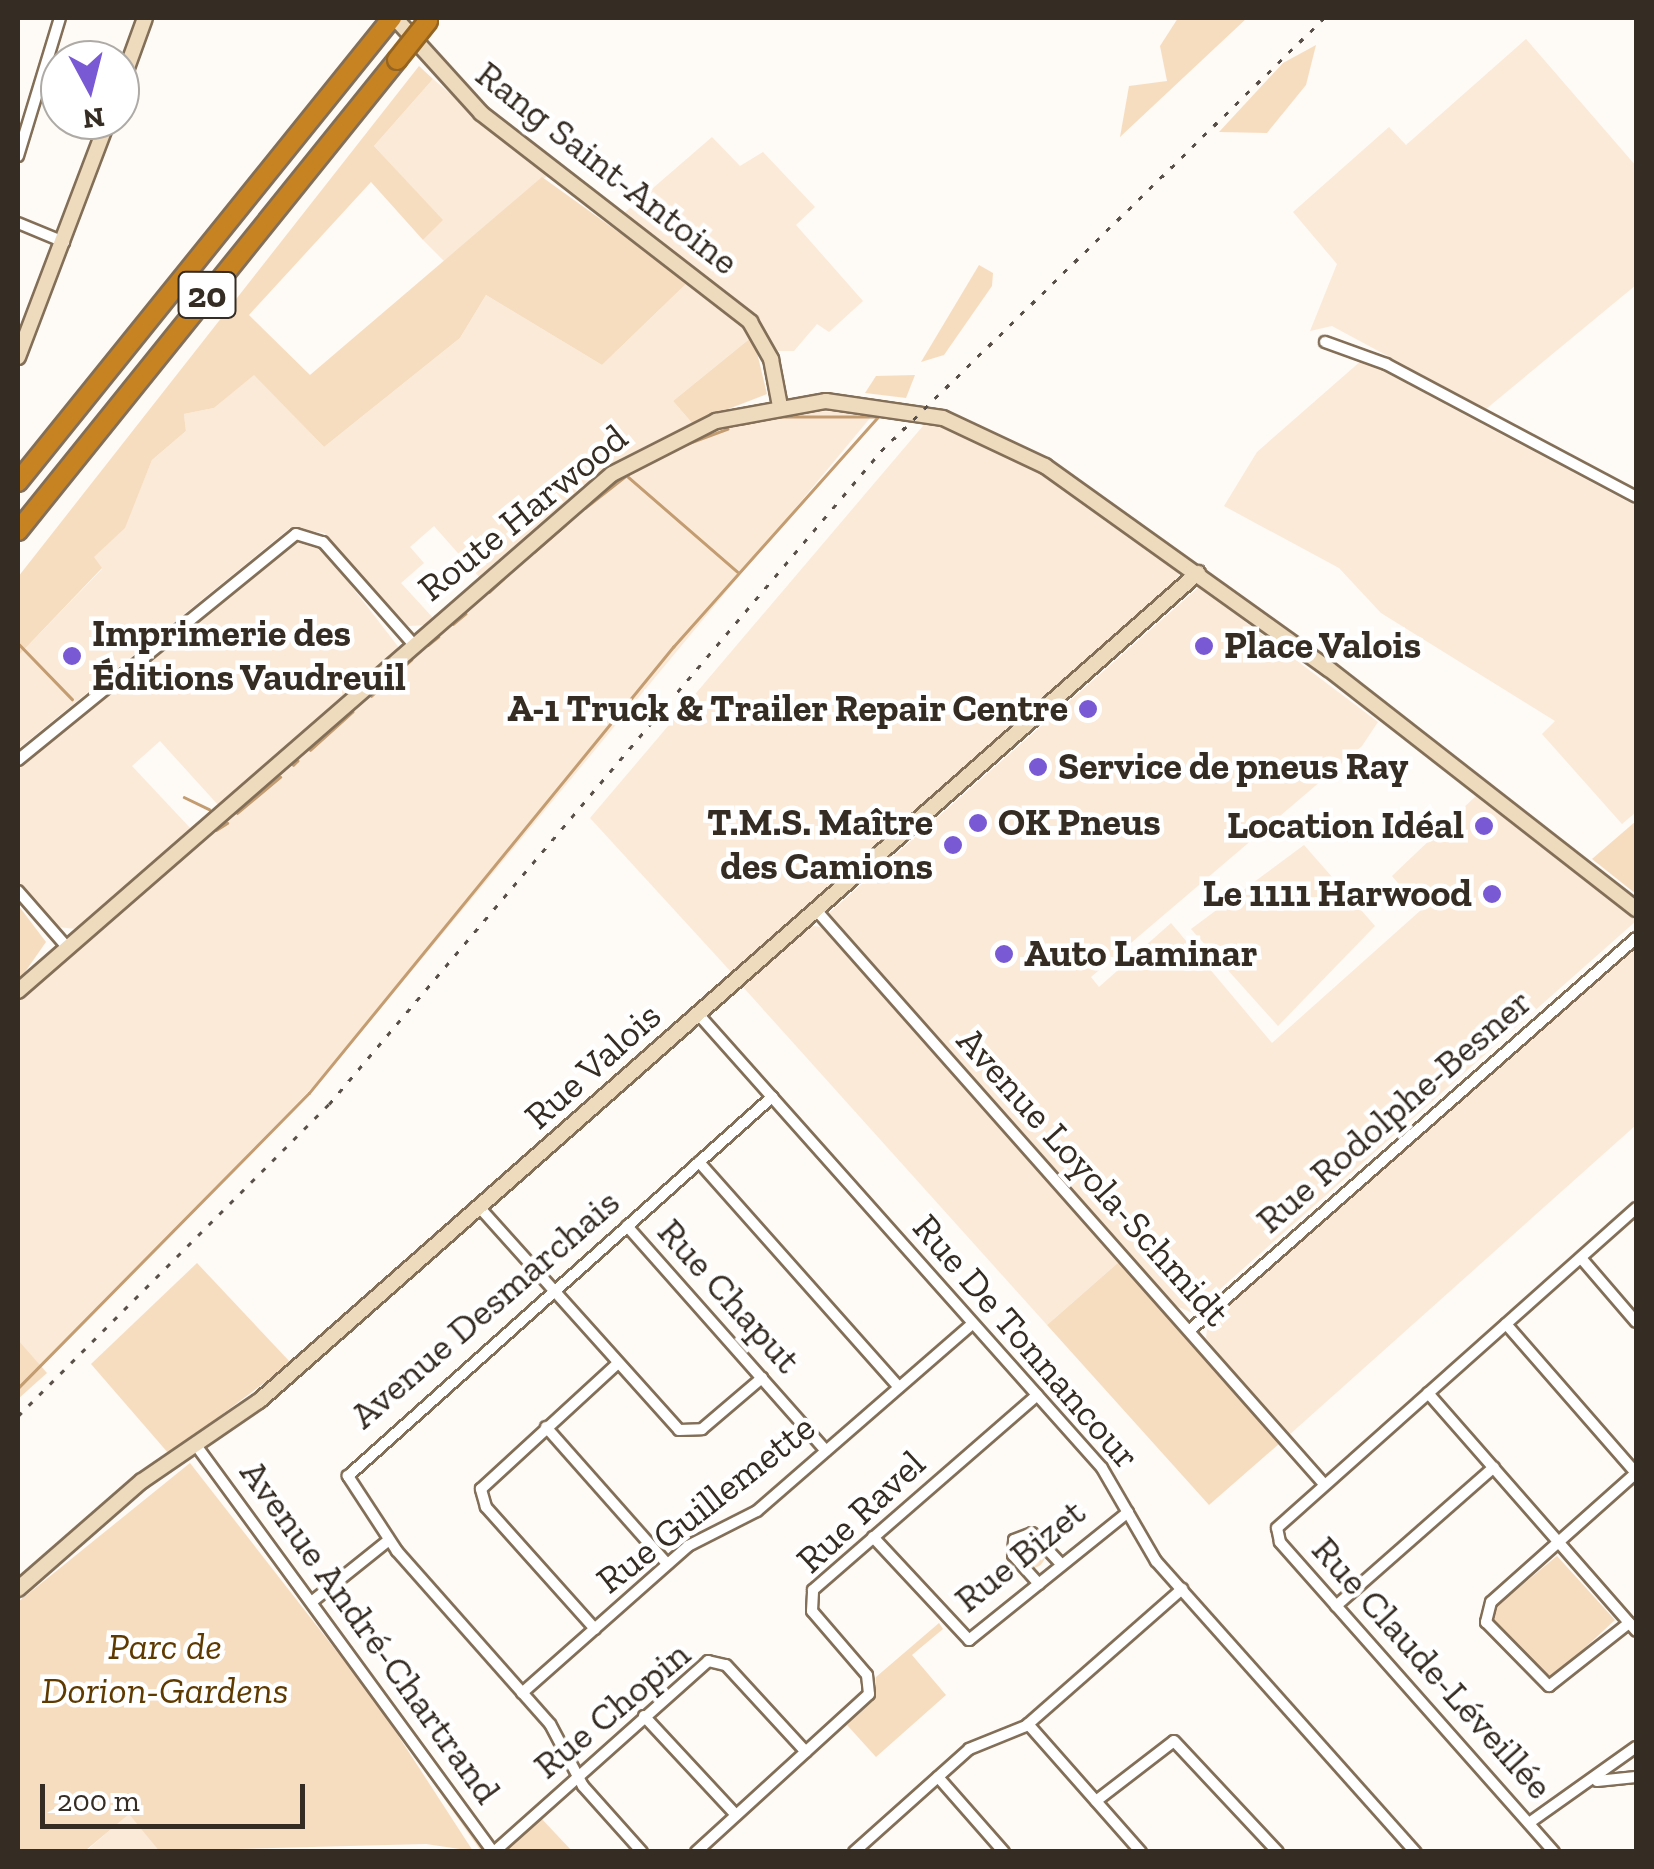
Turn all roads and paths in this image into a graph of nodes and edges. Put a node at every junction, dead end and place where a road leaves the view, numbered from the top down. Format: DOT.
graph roads {
  1 [pos="60,18"];
  2 [pos="394,18"];
  3 [pos="429,20"];
  4 [pos="101,140"];
  5 [pos="18,156"];
  6 [pos="18,223"];
  7 [pos="64,242"];
  8 [pos="1325,342"];
  9 [pos="18,357"];
  10 [pos="775,370"];
  11 [pos="806,403"];
  12 [pos="780,406"];
  13 [pos="18,482"];
  14 [pos="1636,497"];
  15 [pos="18,531"];
  16 [pos="1198,574"];
  17 [pos="414,644"];
  18 [pos="18,760"];
  19 [pos="18,890"];
  20 [pos="1636,909"];
  21 [pos="817,911"];
  22 [pos="1636,938"];
  23 [pos="67,947"];
  24 [pos="18,991"];
  25 [pos="699,1015"];
  26 [pos="772,1097"];
  27 [pos="699,1162"];
  28 [pos="480,1208"];
  29 [pos="1636,1208"];
  30 [pos="626,1226"];
  31 [pos="1581,1258"];
  32 [pos="553,1289"];
  33 [pos="1636,1322"];
  34 [pos="972,1324"];
  35 [pos="1506,1324"];
  36 [pos="1190,1330"];
  37 [pos="618,1363"];
  38 [pos="762,1378"];
  39 [pos="899,1387"];
  40 [pos="1428,1392"];
  41 [pos="1037,1395"];
  42 [pos="546,1427"];
  43 [pos="198,1448"];
  44 [pos="826,1451"];
  45 [pos="1494,1467"];
  46 [pos="1636,1473"];
  47 [pos="1323,1484"];
  48 [pos="1128,1512"];
  49 [pos="872,1538"];
  50 [pos="389,1540"];
  51 [pos="1559,1542"];
  52 [pos="667,1564"];
  53 [pos="1061,1564"];
  54 [pos="1039,1584"];
  55 [pos="18,1589"];
  56 [pos="1182,1589"];
  57 [pos="314,1600"];
  58 [pos="1336,1606"];
  59 [pos="1633,1627"];
  60 [pos="595,1629"];
  61 [pos="522,1693"];
  62 [pos="644,1716"];
  63 [pos="1028,1724"];
  64 [pos="1636,1747"];
  65 [pos="806,1752"];
  66 [pos="578,1776"];
  67 [pos="938,1777"];
  68 [pos="1636,1777"];
  69 [pos="1597,1781"];
  70 [pos="1096,1801"];
  71 [pos="736,1815"];
  72 [pos="1529,1823"];
  73 [pos="493,1852"];
  74 [pos="642,1852"];
  75 [pos="696,1852"];
  76 [pos="854,1852"];
  77 [pos="1004,1852"];
  78 [pos="1141,1852"];
  79 [pos="1278,1852"];
  80 [pos="1415,1852"];
  81 [pos="1554,1852"];
  1 -- 5 [label="street"];
  2 -- 10 [label="street, Rang Saint-Antoine"];
  2 -- 13 [label="highway, 20"];
  3 -- 15 [label="highway, 20, bridge"];
  4 -- 7 [label="street"];
  6 -- 7 [label="street"];
  7 -- 9 [label="street"];
  8 -- 14 [label="street"];
  10 -- 11 [label="street, Rang Saint-Antoine"];
  10 -- 12 [label="street, Rang Saint-Antoine"];
  11 -- 12 [label="street, Route Harwood"];
  11 -- 16 [label="street, Route Harwood"];
  12 -- 17 [label="street, Route Harwood"];
  16 -- 20 [label="street, Route Harwood"];
  16 -- 21 [label="street, Rue Valois"];
  17 -- 18 [label="street"];
  17 -- 23 [label="street, Route Harwood"];
  19 -- 23 [label="street"];
  21 -- 25 [label="street, Rue Valois"];
  21 -- 36 [label="street, Avenue Loyola-Schmidt"];
  22 -- 36 [label="street, Rue Rodolphe-Besner"];
  23 -- 24 [label="street, Route Harwood"];
  25 -- 26 [label="street, Rue De Tonnancour"];
  25 -- 28 [label="street, Rue Valois"];
  26 -- 27 [label="street, Avenue Desmarchais"];
  26 -- 34 [label="street, Rue De Tonnancour"];
  27 -- 30 [label="street, Avenue Desmarchais"];
  27 -- 39 [label="street"];
  28 -- 32 [label="street"];
  28 -- 43 [label="street, Rue Valois"];
  29 -- 31 [label="street, Rue Claude-Léveillée"];
  30 -- 32 [label="street, Avenue Desmarchais"];
  30 -- 38 [label="street, Rue Chaput"];
  31 -- 33 [label="street"];
  31 -- 35 [label="street, Rue Claude-Léveillée"];
  32 -- 37 [label="street"];
  32 -- 50 [label="street, Avenue Desmarchais"];
  34 -- 39 [label="street, Rue Guillemette"];
  34 -- 41 [label="street, Rue De Tonnancour"];
  35 -- 40 [label="street, Rue Claude-Léveillée"];
  35 -- 46 [label="street"];
  36 -- 47 [label="street, Avenue Loyola-Schmidt"];
  37 -- 38 [label="street"];
  37 -- 42 [label="street"];
  38 -- 44 [label="street, Rue Chaput"];
  39 -- 44 [label="street, Rue Guillemette"];
  40 -- 45 [label="street"];
  40 -- 47 [label="street, Rue Claude-Léveillée"];
  41 -- 48 [label="street, Rue De Tonnancour"];
  41 -- 49 [label="street, Rue Ravel"];
  42 -- 52 [label="street"];
  42 -- 60 [label="street"];
  43 -- 55 [label="street, Rue Valois"];
  43 -- 57 [label="street, Avenue André-Chartrand"];
  44 -- 52 [label="street, Rue Guillemette"];
  45 -- 51 [label="street"];
  45 -- 58 [label="street"];
  46 -- 51 [label="street"];
  47 -- 58 [label="street, Rue Claude-Léveillée"];
  48 -- 53 [label="street, Rue Bizet"];
  48 -- 56 [label="street, Rue De Tonnancour"];
  49 -- 54 [label="street, Rue Bizet"];
  49 -- 65 [label="street, Rue Ravel"];
  50 -- 57 [label="street"];
  50 -- 61 [label="street, Avenue Desmarchais"];
  51 -- 59 [label="street"];
  51 -- 59 [label="street"];
  52 -- 60 [label="street, Rue Guillemette"];
  53 -- 54 [label="street, Rue Bizet"];
  53 -- 54 [label="street"];
  56 -- 63 [label="street"];
  56 -- 80 [label="street, Rue De Tonnancour"];
  57 -- 73 [label="street, Avenue André-Chartrand"];
  58 -- 72 [label="street, Rue Claude-Léveillée"];
  60 -- 61 [label="street, Rue Guillemette"];
  61 -- 66 [label="street, Avenue Desmarchais"];
  62 -- 65 [label="street, Rue Chopin"];
  62 -- 66 [label="street, Rue Chopin"];
  62 -- 71 [label="street"];
  63 -- 67 [label="street"];
  63 -- 70 [label="street"];
  64 -- 69 [label="street"];
  65 -- 71 [label="street, Rue Ravel"];
  66 -- 73 [label="street, Rue Chopin"];
  66 -- 74 [label="street"];
  67 -- 76 [label="street"];
  67 -- 77 [label="street"];
  68 -- 69 [label="street"];
  69 -- 72 [label="street"];
  70 -- 78 [label="street"];
  70 -- 79 [label="street"];
  71 -- 75 [label="street, Rue Ravel"];
  72 -- 81 [label="street, Rue Claude-Léveillée"];
}
